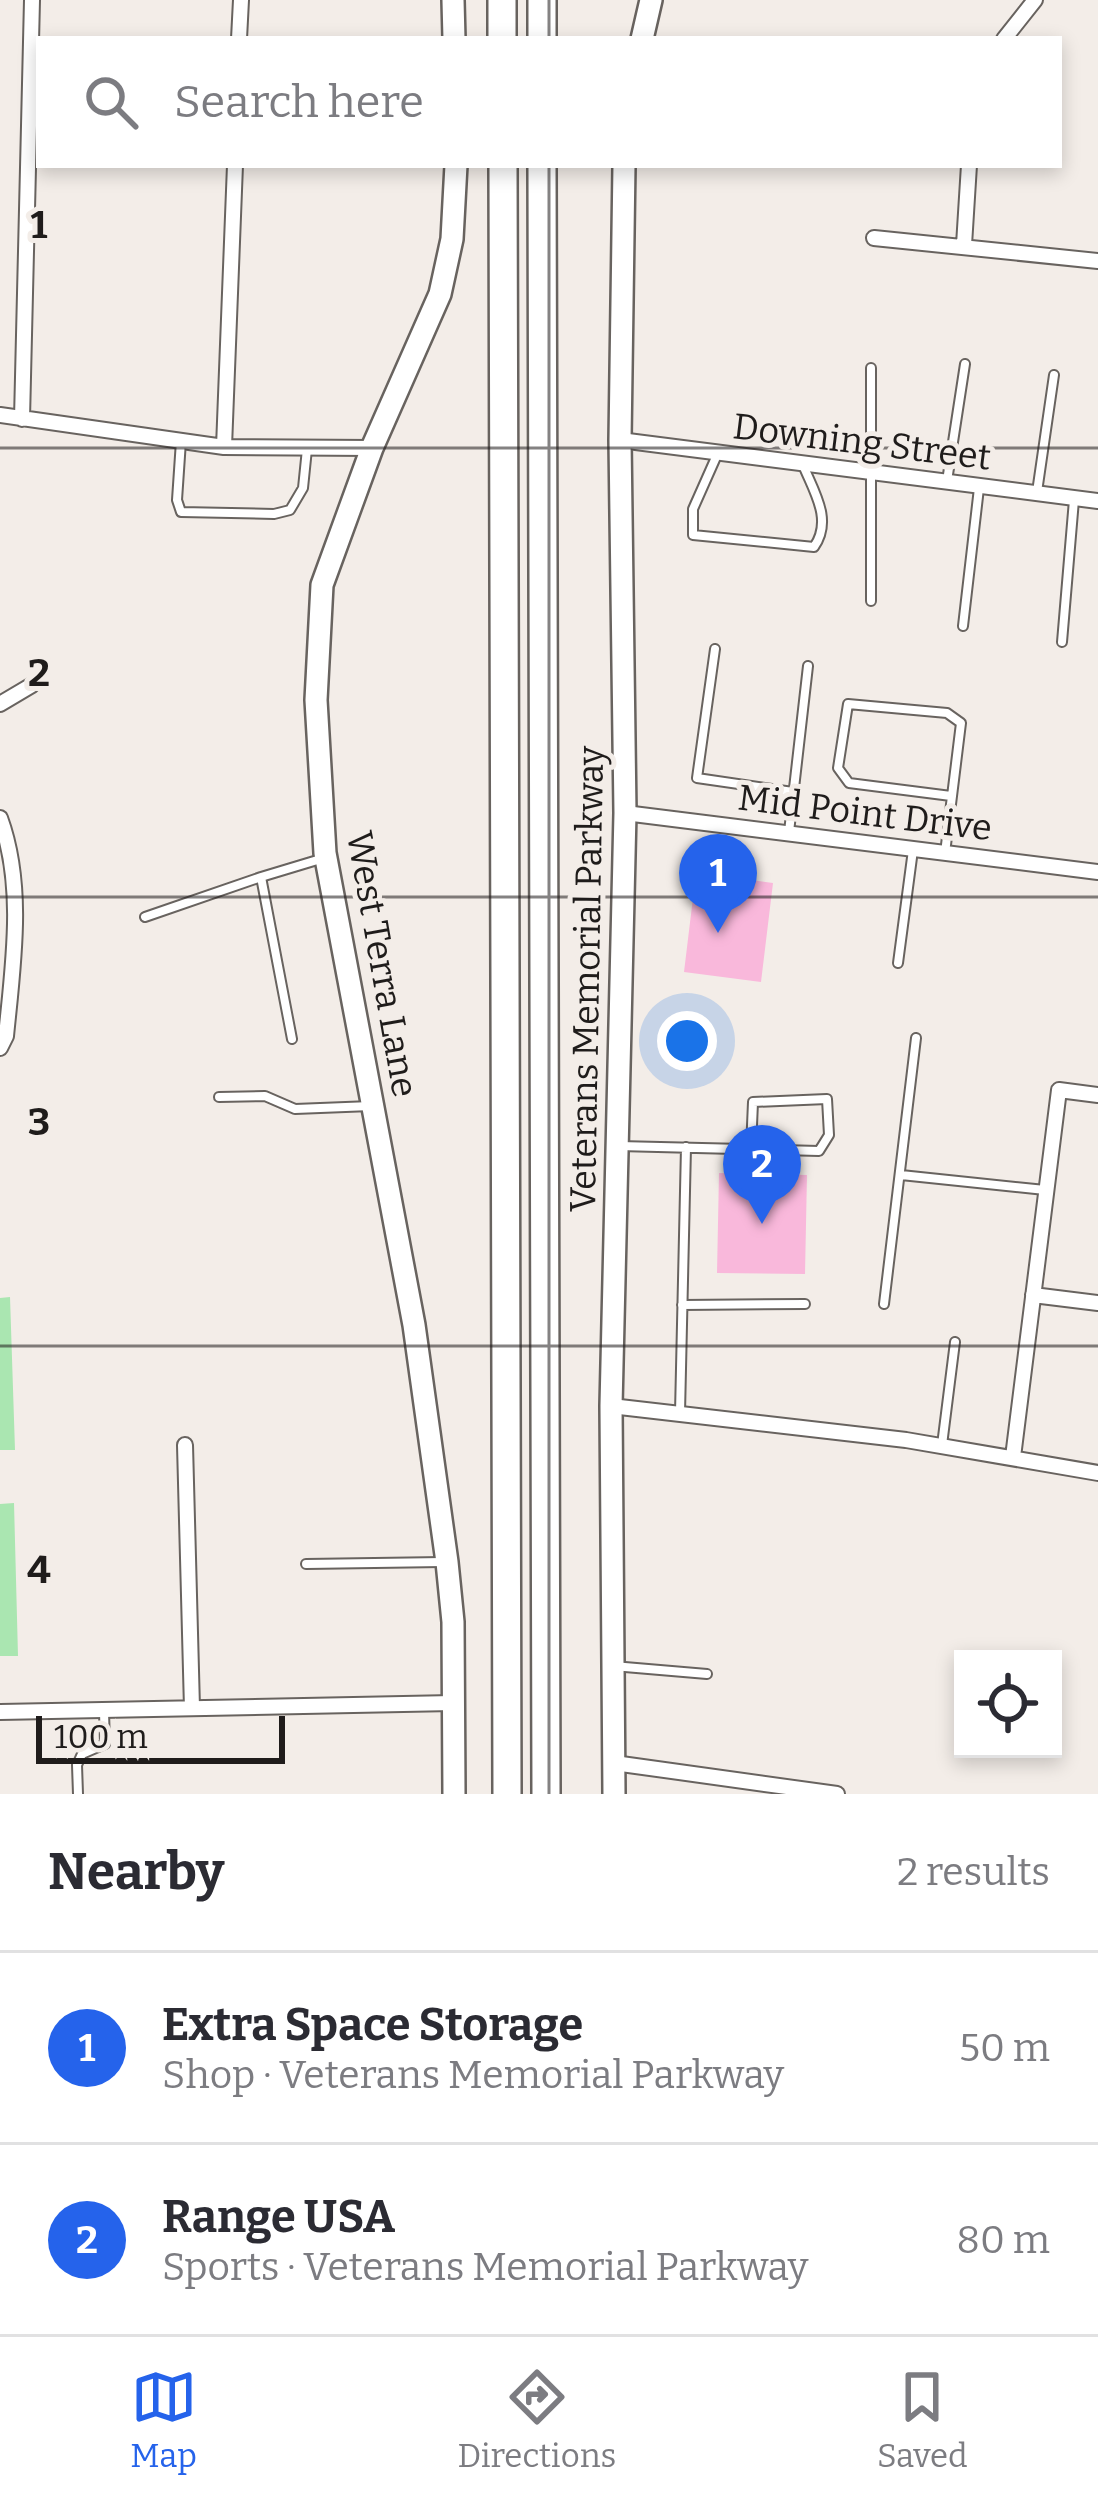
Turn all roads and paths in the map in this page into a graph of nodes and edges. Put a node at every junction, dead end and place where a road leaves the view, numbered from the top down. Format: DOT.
graph roads {
  1 [pos="32,0"];
  2 [pos="241,0"];
  3 [pos="453,0"];
  4 [pos="502,0"];
  5 [pos="542,0"];
  6 [pos="651,0"];
  7 [pos="1035,0"];
  8 [pos="239,36"];
  9 [pos="454,36"];
  10 [pos="502,36"];
  11 [pos="542,36"];
  12 [pos="643,36"];
  13 [pos="1006,36"];
  14 [pos="235,168"];
  15 [pos="456,168"];
  16 [pos="503,168"];
  17 [pos="542,168"];
  18 [pos="625,168"];
  19 [pos="970,168"];
  20 [pos="874,238"];
  21 [pos="964,245"];
  22 [pos="1098,261"];
  23 [pos="965,364"];
  24 [pos="871,368"];
  25 [pos="1054,375"];
  26 [pos="0,415"];
  27 [pos="22,418"];
  28 [pos="620,440"];
  29 [pos="182,441"];
  30 [pos="224,447"];
  31 [pos="307,448"];
  32 [pos="372,448"];
  33 [pos="717,455"];
  34 [pos="803,465"];
  35 [pos="872,473"];
  36 [pos="947,482"];
  37 [pos="979,486"];
  38 [pos="1037,494"];
  39 [pos="1074,499"];
  40 [pos="1098,501"];
  41 [pos="871,601"];
  42 [pos="963,626"];
  43 [pos="1062,642"];
  44 [pos="715,649"];
  45 [pos="808,666"];
  46 [pos="32,685"];
  47 [pos="0,704"];
  48 [pos="793,792"];
  49 [pos="951,796"];
  50 [pos="625,813"];
  51 [pos="0,818"];
  52 [pos="789,834"];
  53 [pos="913,850"];
  54 [pos="944,854"];
  55 [pos="326,858"];
  56 [pos="1098,872"];
  57 [pos="261,878"];
  58 [pos="145,916"];
  59 [pos="898,963"];
  60 [pos="916,1038"];
  61 [pos="292,1039"];
  62 [pos="0,1048"];
  63 [pos="1098,1095"];
  64 [pos="219,1097"];
  65 [pos="373,1106"];
  66 [pos="617,1146"];
  67 [pos="686,1147"];
  68 [pos="751,1149"];
  69 [pos="901,1175"];
  70 [pos="1047,1190"];
  71 [pos="1034,1295"];
  72 [pos="1098,1303"];
  73 [pos="805,1304"];
  74 [pos="884,1304"];
  75 [pos="682,1305"];
  76 [pos="955,1342"];
  77 [pos="611,1406"];
  78 [pos="680,1414"];
  79 [pos="185,1445"];
  80 [pos="942,1445"];
  81 [pos="1013,1457"];
  82 [pos="1098,1473"];
  83 [pos="447,1562"];
  84 [pos="306,1564"];
  85 [pos="612,1666"];
  86 [pos="706,1674"];
  87 [pos="453,1703"];
  88 [pos="192,1708"];
  89 [pos="104,1710"];
  90 [pos="0,1712"];
  91 [pos="614,1763"];
  92 [pos="733,1787"];
  93 [pos="78,1794"];
  94 [pos="454,1794"];
  95 [pos="507,1794"];
  96 [pos="546,1794"];
  97 [pos="614,1794"];
  98 [pos="837,1794"];
  1 -- 27 [label="street"];
  2 -- 8 [label="street"];
  3 -- 9 [label="street"];
  4 -- 10 [label="highway"];
  5 -- 11 [label="highway"];
  6 -- 12 [label="street"];
  7 -- 13 [label="street"];
  14 -- 30 [label="street"];
  15 -- 32 [label="street, West Terra Lane"];
  16 -- 95 [label="highway"];
  17 -- 96 [label="highway"];
  18 -- 28 [label="street, Veterans Memorial Parkway"];
  19 -- 21 [label="street"];
  20 -- 21 [label="street"];
  21 -- 22 [label="street"];
  23 -- 36 [label="lane"];
  24 -- 35 [label="lane"];
  25 -- 38 [label="lane"];
  26 -- 27 [label="street"];
  27 -- 29 [label="street"];
  28 -- 33 [label="street, Downing Street"];
  28 -- 50 [label="street, Veterans Memorial Parkway"];
  29 -- 30 [label="street"];
  29 -- 31 [label="lane"];
  30 -- 31 [label="street"];
  31 -- 32 [label="street"];
  32 -- 55 [label="street, West Terra Lane"];
  33 -- 34 [label="street, Downing Street"];
  33 -- 34 [label="lane"];
  34 -- 35 [label="street, Downing Street"];
  35 -- 36 [label="street, Downing Street"];
  35 -- 41 [label="lane"];
  36 -- 37 [label="street, Downing Street"];
  37 -- 38 [label="street, Downing Street"];
  37 -- 42 [label="lane"];
  38 -- 39 [label="street, Downing Street"];
  39 -- 40 [label="street, Downing Street"];
  39 -- 43 [label="lane"];
  44 -- 48 [label="lane"];
  45 -- 48 [label="lane"];
  46 -- 47 [label="street"];
  48 -- 52 [label="lane"];
  49 -- 49 [label="lane"];
  49 -- 54 [label="lane"];
  50 -- 52 [label="street, Mid Point Drive"];
  50 -- 66 [label="street, Veterans Memorial Parkway"];
  51 -- 62 [label="street"];
  52 -- 53 [label="street, Mid Point Drive"];
  53 -- 54 [label="street, Mid Point Drive"];
  53 -- 59 [label="lane"];
  54 -- 56 [label="street, Mid Point Drive"];
  55 -- 57 [label="lane"];
  55 -- 65 [label="street, West Terra Lane"];
  57 -- 58 [label="lane"];
  57 -- 61 [label="lane"];
  60 -- 69 [label="lane"];
  63 -- 70 [label="street"];
  64 -- 65 [label="lane"];
  65 -- 83 [label="street, West Terra Lane"];
  66 -- 67 [label="lane"];
  66 -- 77 [label="street, Veterans Memorial Parkway"];
  67 -- 68 [label="lane"];
  67 -- 75 [label="lane"];
  68 -- 68 [label="lane"];
  69 -- 70 [label="lane"];
  69 -- 74 [label="lane"];
  70 -- 71 [label="street"];
  71 -- 72 [label="street"];
  71 -- 81 [label="street"];
  73 -- 75 [label="lane"];
  75 -- 78 [label="lane"];
  76 -- 80 [label="lane"];
  77 -- 78 [label="street"];
  77 -- 85 [label="street, Veterans Memorial Parkway"];
  78 -- 80 [label="street"];
  79 -- 88 [label="street"];
  80 -- 81 [label="street"];
  81 -- 82 [label="street"];
  83 -- 84 [label="lane"];
  83 -- 87 [label="street, West Terra Lane"];
  85 -- 86 [label="lane"];
  85 -- 91 [label="street, Veterans Memorial Parkway"];
  87 -- 88 [label="street"];
  87 -- 94 [label="street, West Terra Lane"];
  88 -- 89 [label="street"];
  89 -- 90 [label="street"];
  89 -- 93 [label="lane"];
  91 -- 92 [label="street"];
  91 -- 97 [label="street, Veterans Memorial Parkway"];
  92 -- 98 [label="street"];
}
